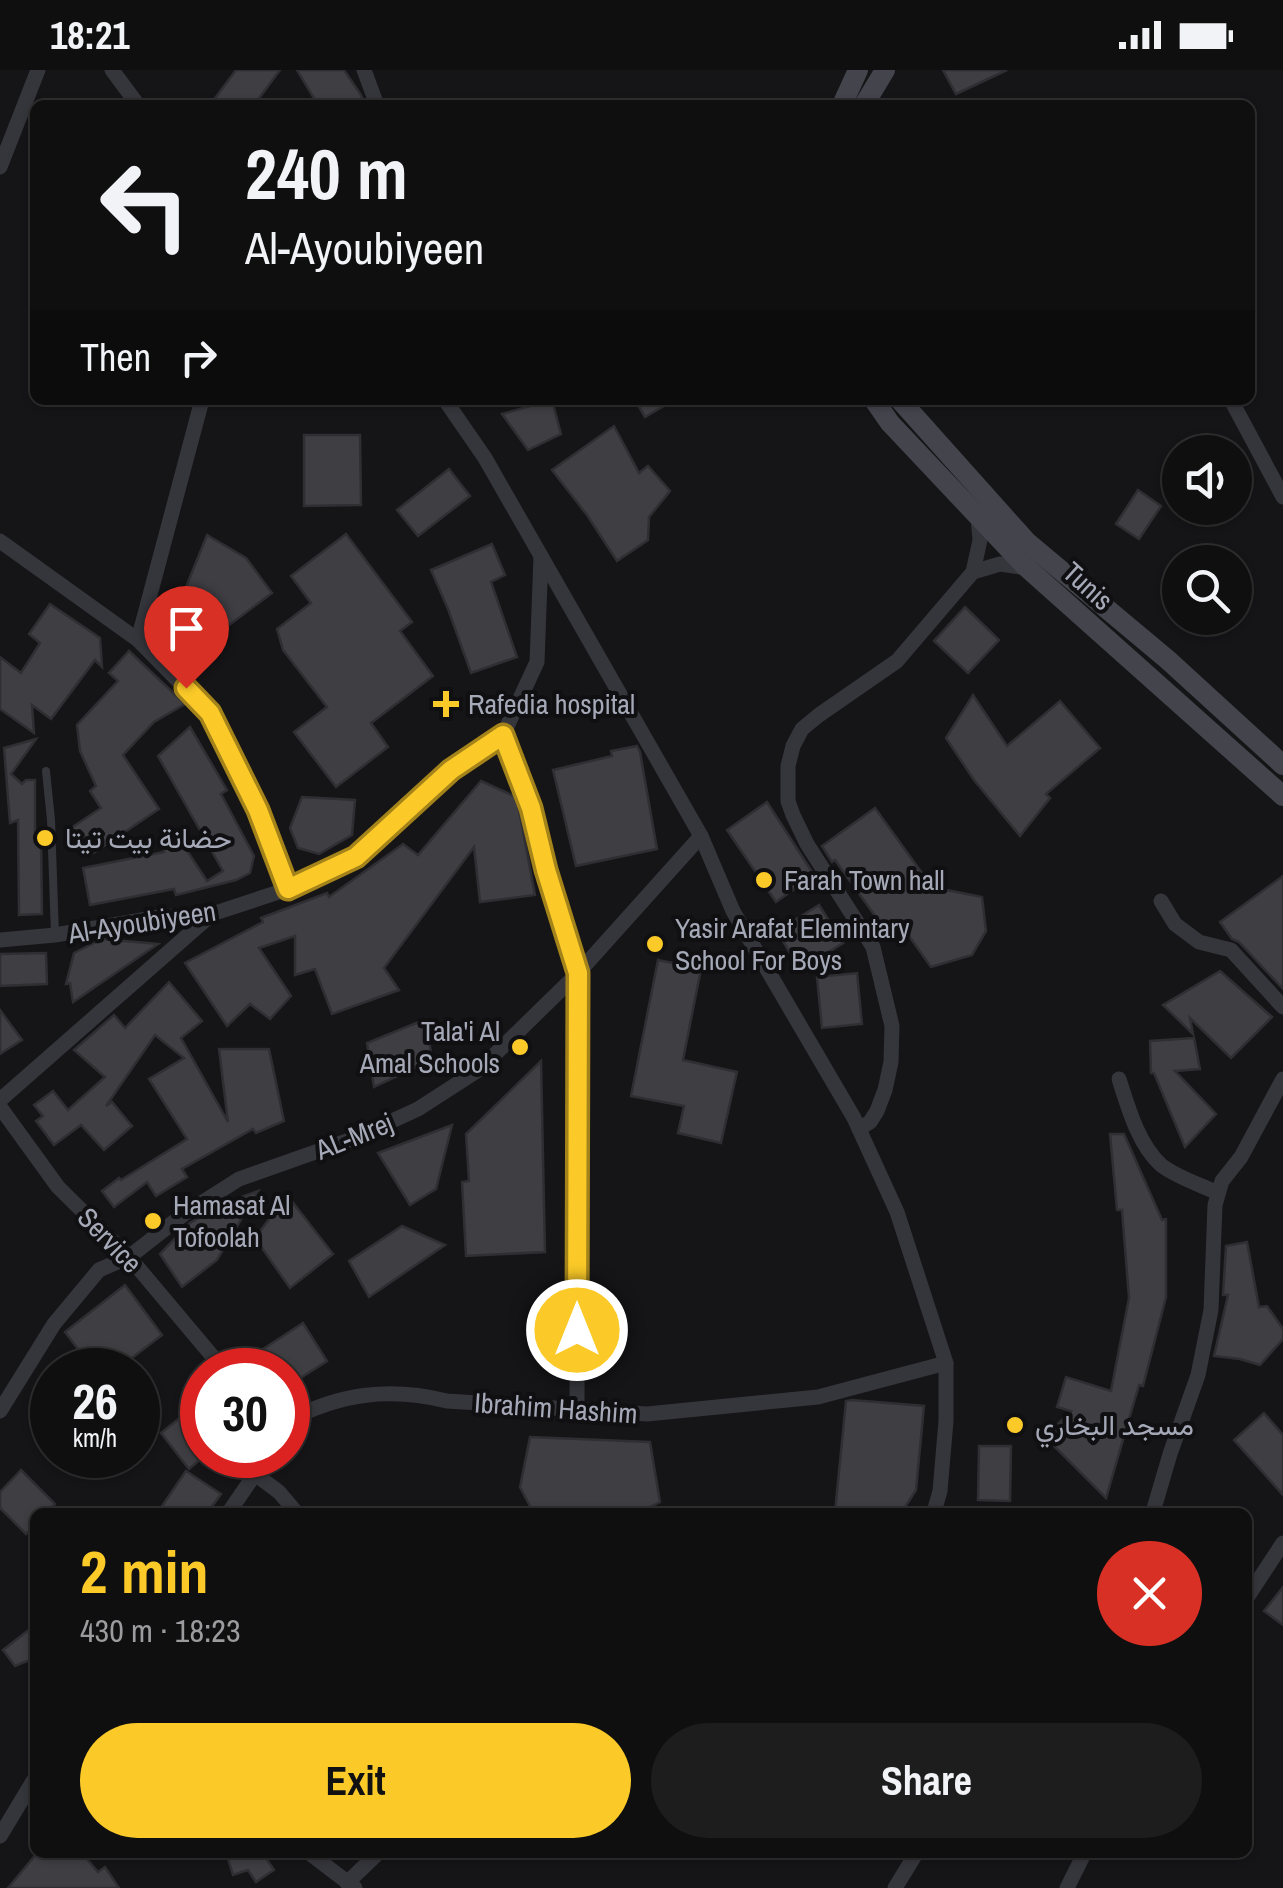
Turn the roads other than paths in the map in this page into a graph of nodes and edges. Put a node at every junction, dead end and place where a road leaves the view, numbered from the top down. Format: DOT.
graph roads {
  1 [pos="38,70"];
  2 [pos="112,70"];
  3 [pos="364,70"];
  4 [pos="858,70"];
  5 [pos="885,70"];
  6 [pos="134,100"];
  7 [pos="375,100"];
  8 [pos="844,100"];
  9 [pos="867,100"];
  10 [pos="0,167"];
  11 [pos="201,405"];
  12 [pos="448,405"];
  13 [pos="877,405"];
  14 [pos="904,405"];
  15 [pos="1234,405"];
  16 [pos="1283,497"];
  17 [pos="978,518"];
  18 [pos="0,541"];
  19 [pos="541,556"];
  20 [pos="1028,568"];
  21 [pos="973,572"];
  22 [pos="138,640"];
  23 [pos="503,735"];
  24 [pos="1283,764"];
  25 [pos="46,771"];
  26 [pos="1283,796"];
  27 [pos="700,836"];
  28 [pos="288,889"];
  29 [pos="1161,901"];
  30 [pos="212,914"];
  31 [pos="55,935"];
  32 [pos="0,940"];
  33 [pos="578,973"];
  34 [pos="1283,1007"];
  35 [pos="1119,1078"];
  36 [pos="1283,1079"];
  37 [pos="0,1104"];
  38 [pos="859,1129"];
  39 [pos="1218,1193"];
  40 [pos="130,1256"];
  41 [pos="206,1348"];
  42 [pos="946,1363"];
  43 [pos="577,1410"];
  44 [pos="0,1411"];
  45 [pos="310,1411"];
  46 [pos="252,1478"];
  47 [pos="260,1478"];
  48 [pos="231,1508"];
  49 [pos="293,1508"];
  50 [pos="935,1508"];
  51 [pos="1154,1508"];
  52 [pos="1283,1543"];
  53 [pos="1252,1590"];
  54 [pos="30,1786"];
  55 [pos="0,1836"];
  56 [pos="316,1858"];
  57 [pos="373,1858"];
  58 [pos="913,1858"];
  59 [pos="1082,1858"];
  60 [pos="351,1885"];
  61 [pos="895,1888"];
  62 [pos="1066,1888"];
  1 -- 10 [label="street"];
  2 -- 6 [label="street"];
  3 -- 7 [label="street"];
  4 -- 8 [label="main road"];
  5 -- 9 [label="main road"];
  11 -- 22 [label="street"];
  12 -- 19 [label="street"];
  13 -- 17 [label="main road, Tunis"];
  14 -- 24 [label="main road"];
  15 -- 16 [label="street"];
  17 -- 20 [label="main road, Tunis"];
  17 -- 21 [label="street"];
  18 -- 22 [label="street"];
  19 -- 23 [label="street"];
  19 -- 27 [label="street"];
  20 -- 21 [label="street"];
  20 -- 26 [label="main road, Tunis"];
  21 -- 38 [label="street"];
  22 -- 28 [label="street"];
  23 -- 28 [label="street, Al-Ayoubiyeen"];
  23 -- 33 [label="street"];
  25 -- 31 [label="lane"];
  27 -- 33 [label="street, AL-Mrej"];
  27 -- 38 [label="street"];
  28 -- 30 [label="street, Al-Ayoubiyeen"];
  29 -- 34 [label="street"];
  30 -- 31 [label="street, Al-Ayoubiyeen"];
  30 -- 37 [label="street"];
  31 -- 32 [label="street, Al-Ayoubiyeen"];
  33 -- 40 [label="street, AL-Mrej"];
  33 -- 43 [label="street"];
  35 -- 39 [label="street"];
  36 -- 39 [label="street"];
  37 -- 40 [label="street, Service"];
  38 -- 42 [label="street"];
  39 -- 51 [label="street"];
  40 -- 41 [label="street, Service"];
  40 -- 44 [label="street, AL-Mrej"];
  42 -- 43 [label="street, Ibrahim Hashim"];
  42 -- 50 [label="street"];
  43 -- 45 [label="street, Ibrahim Hashim"];
  46 -- 48 [label="street"];
  47 -- 49 [label="street"];
  52 -- 53 [label="street"];
  54 -- 55 [label="street"];
  56 -- 60 [label="street"];
  57 -- 60 [label="street"];
  58 -- 61 [label="street"];
  59 -- 62 [label="street"];
}
